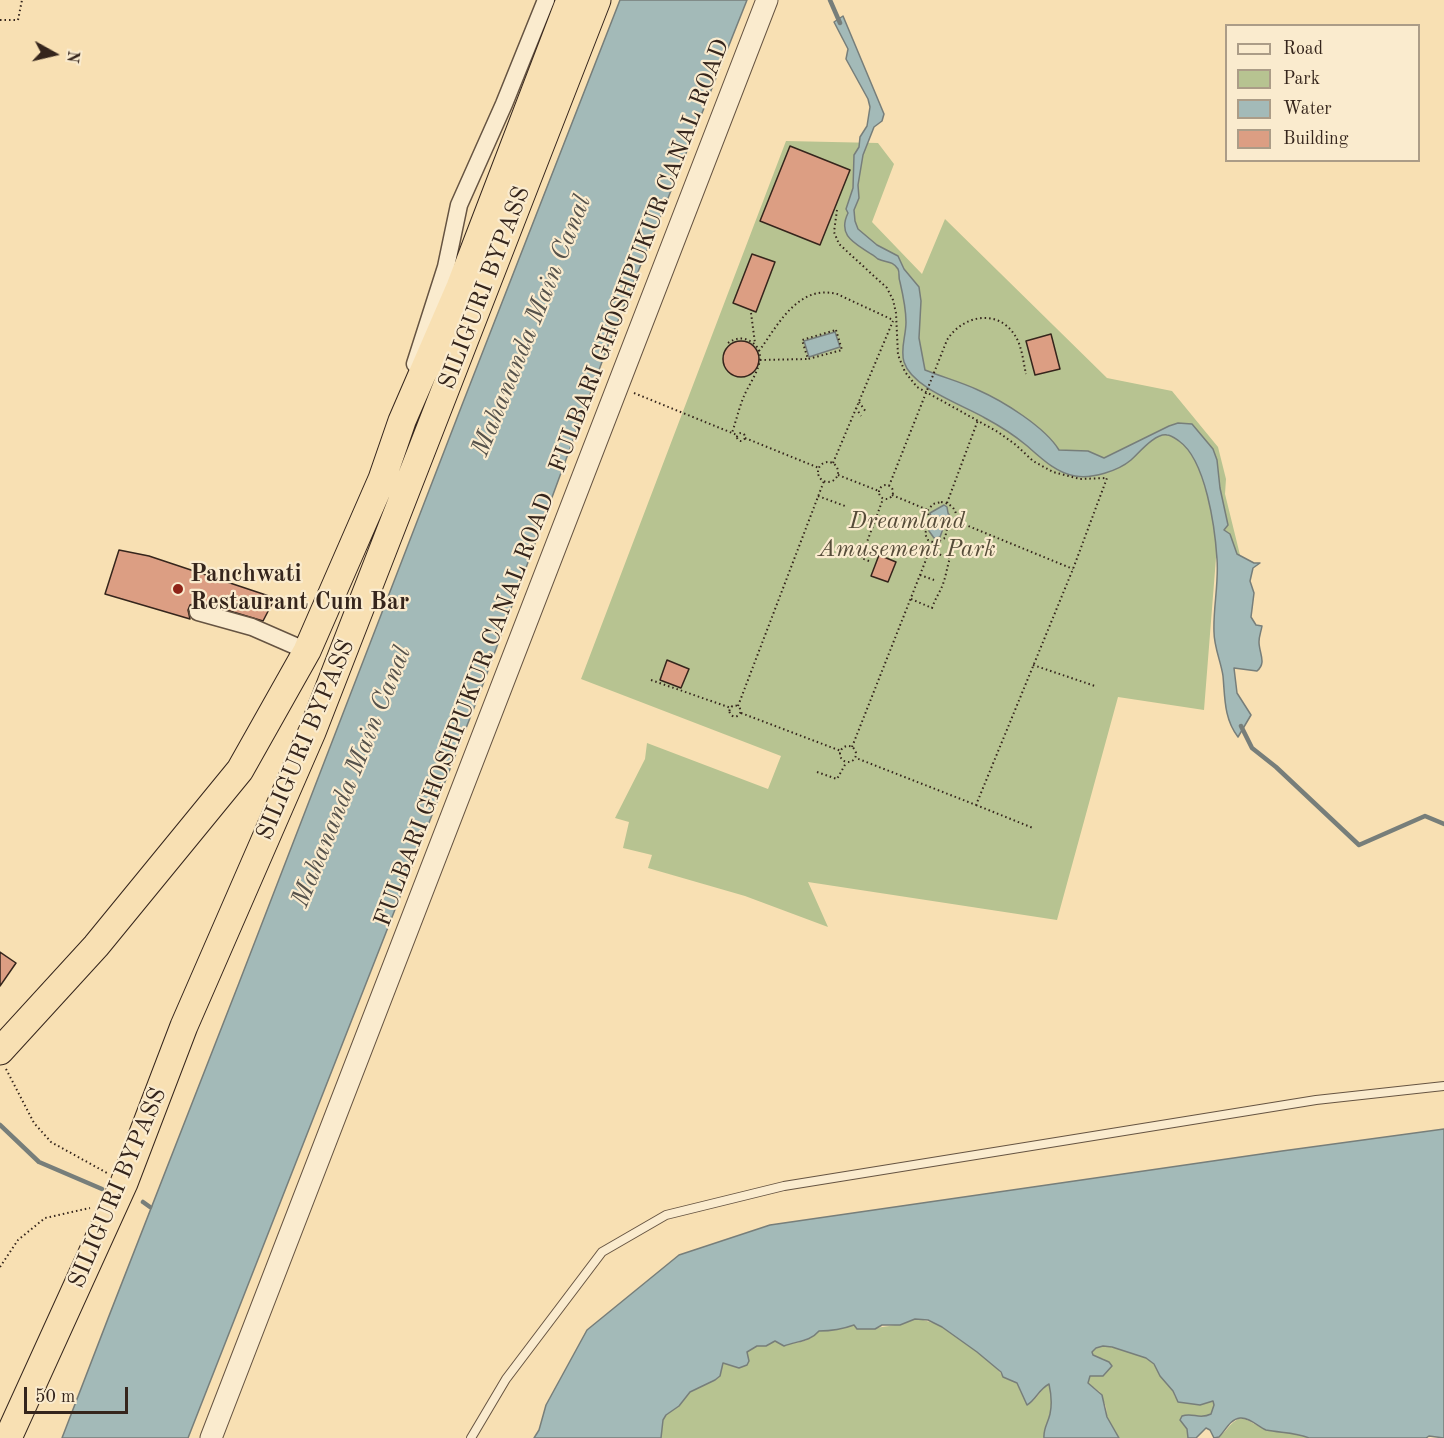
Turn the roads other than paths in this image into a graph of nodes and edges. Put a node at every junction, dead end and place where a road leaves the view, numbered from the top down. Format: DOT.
graph roads {
  1 [pos="546,0"];
  2 [pos="570,0"];
  3 [pos="597,0"];
  4 [pos="767,0"];
  5 [pos="402,421"];
  6 [pos="198,612"];
  7 [pos="307,651"];
  8 [pos="3,1060"];
  9 [pos="1444,1086"];
  10 [pos="8,1438"];
  11 [pos="211,1438"];
  12 [pos="471,1438"];
  1 -- 5 [label="street"];
  2 -- 5 [label="highway"];
  3 -- 10 [label="highway, SILIGURI BYPASS"];
  4 -- 11 [label="street, FULBARI GHOSHPUKUR CANAL ROAD"];
  5 -- 7 [label="highway"];
  6 -- 7 [label="street"];
  7 -- 8 [label="highway"];
  9 -- 12 [label="lane"];
}
